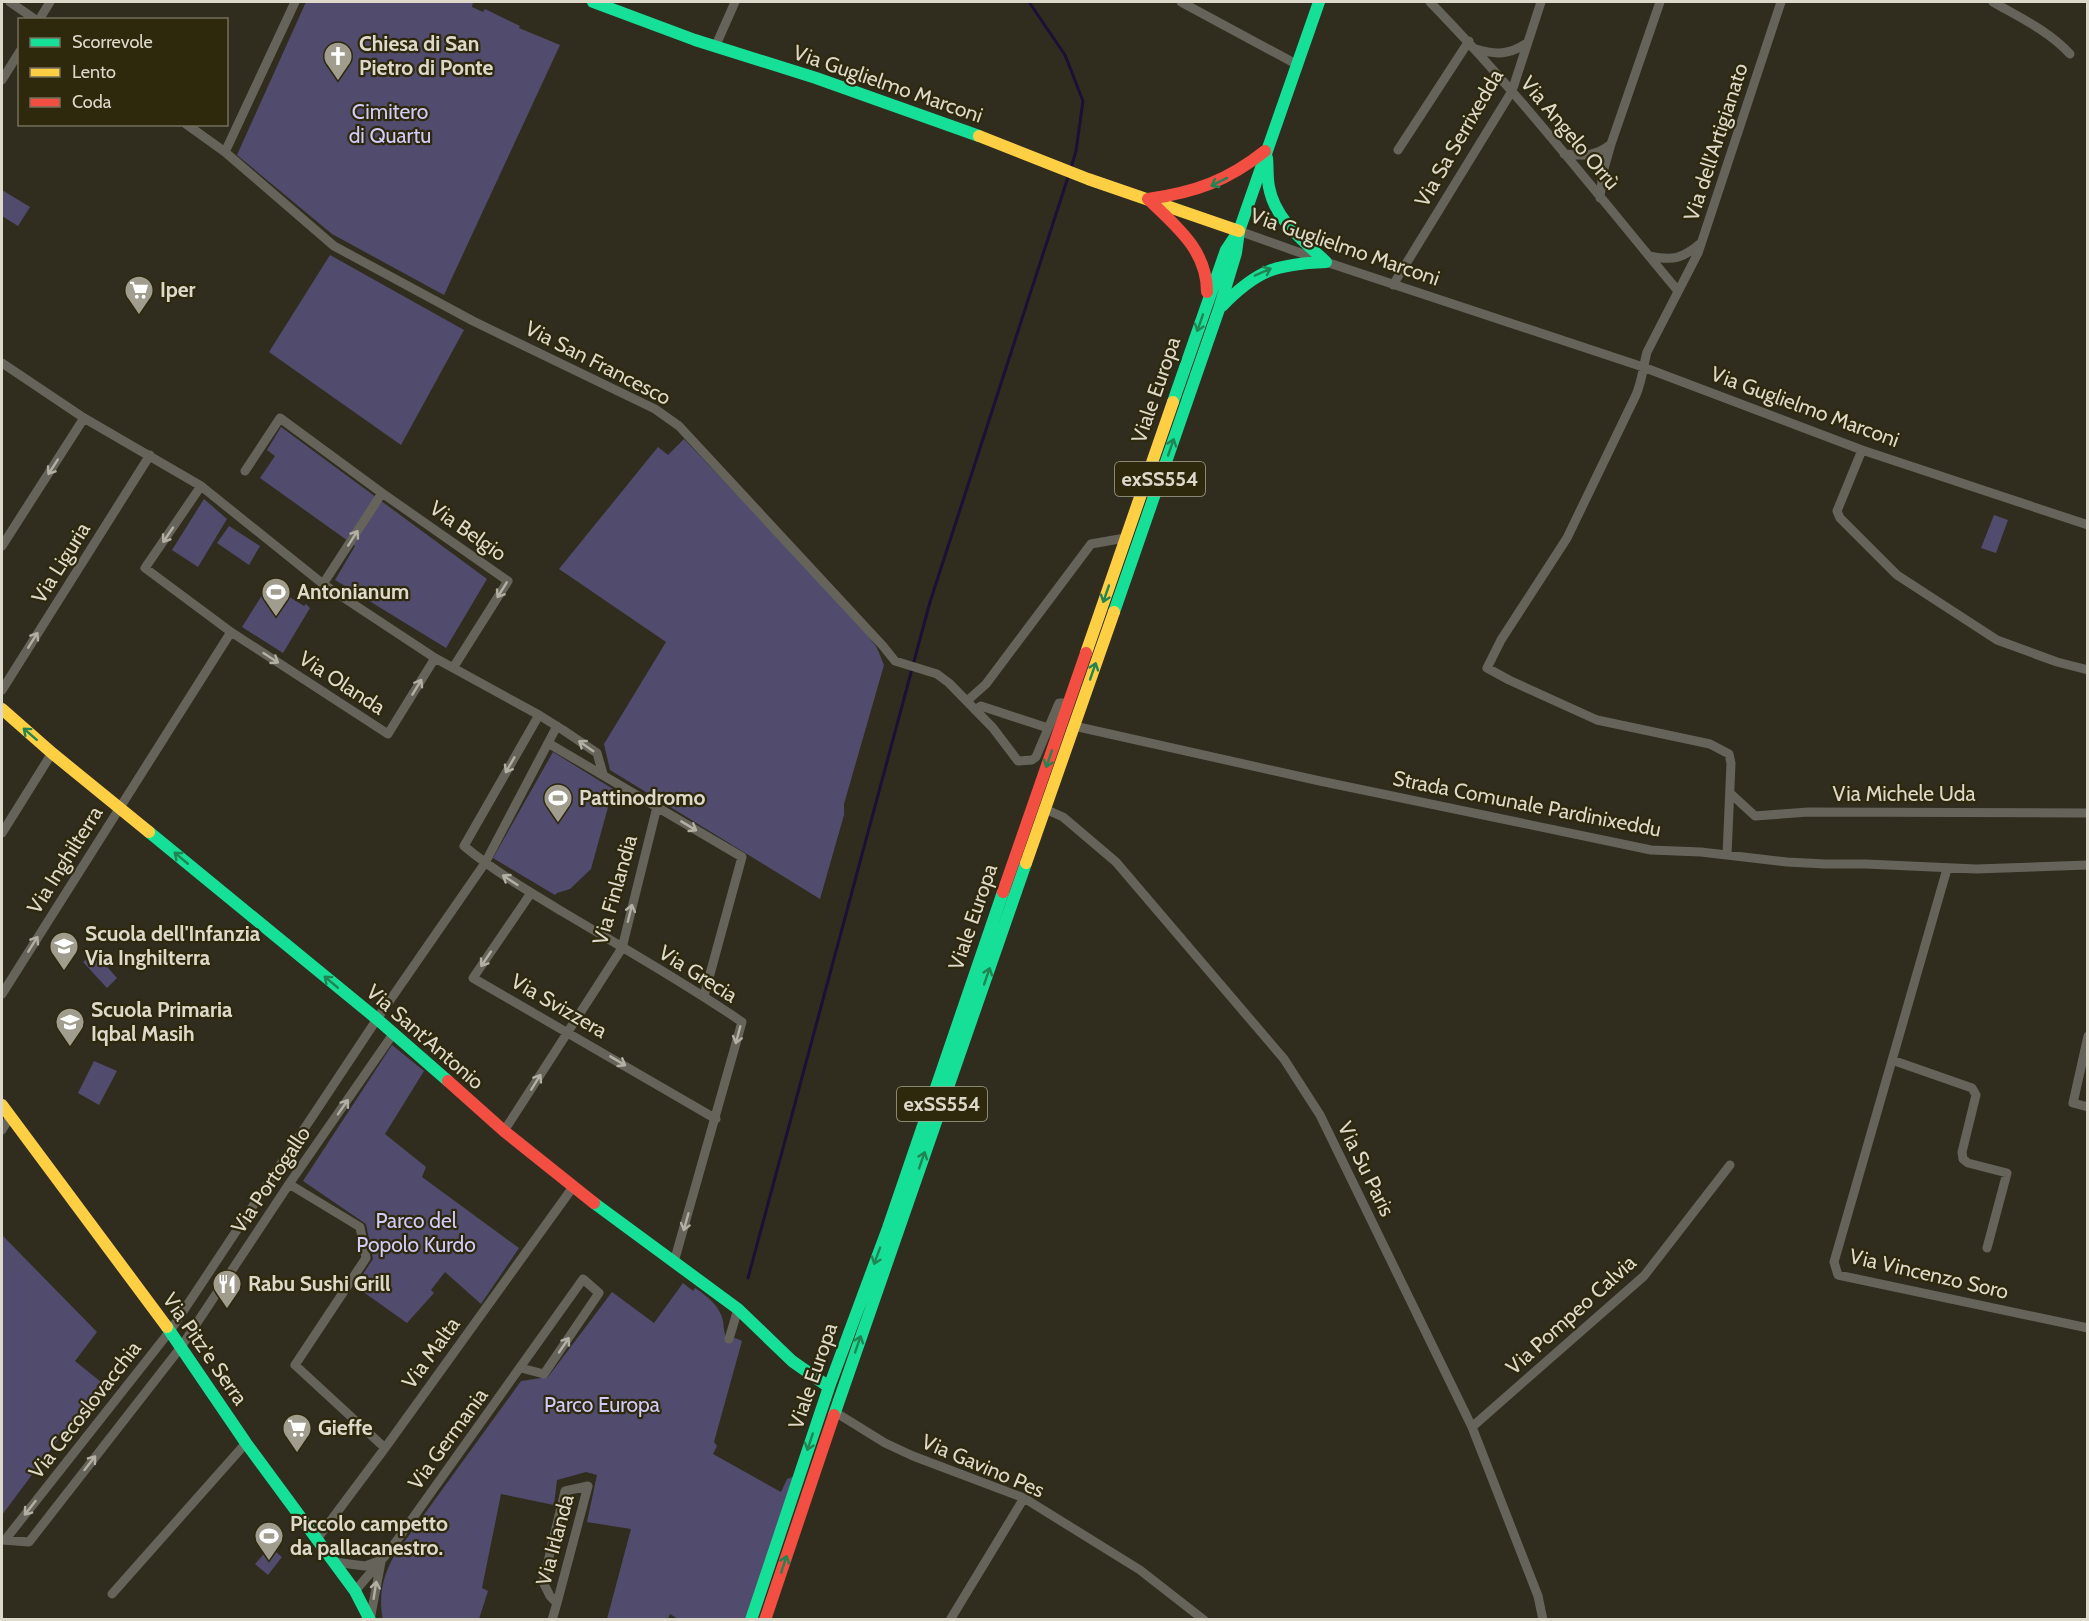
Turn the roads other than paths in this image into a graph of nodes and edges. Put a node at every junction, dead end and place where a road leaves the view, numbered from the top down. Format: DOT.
graph roads {
  1 [pos="10,2"];
  2 [pos="50,2"];
  3 [pos="295,2"];
  4 [pos="593,2"];
  5 [pos="735,2"];
  6 [pos="1181,2"];
  7 [pos="1319,2"];
  8 [pos="1430,2"];
  9 [pos="1541,2"];
  10 [pos="1660,2"];
  11 [pos="1781,2"];
  12 [pos="1993,2"];
  13 [pos="34,18"];
  14 [pos="38,18"];
  15 [pos="1527,43"];
  16 [pos="716,45"];
  17 [pos="1472,45"];
  18 [pos="18,54"];
  19 [pos="2070,54"];
  20 [pos="1296,64"];
  21 [pos="2,80"];
  22 [pos="1512,91"];
  23 [pos="189,126"];
  24 [pos="1611,144"];
  25 [pos="1267,150"];
  26 [pos="1398,150"];
  27 [pos="225,152"];
  28 [pos="1564,154"];
  29 [pos="1600,198"];
  30 [pos="1148,199"];
  31 [pos="1239,231"];
  32 [pos="1702,241"];
  33 [pos="1649,256"];
  34 [pos="1326,262"];
  35 [pos="1393,285"];
  36 [pos="1678,291"];
  37 [pos="1208,301"];
  38 [pos="1219,309"];
  39 [pos="2,363"];
  40 [pos="1642,367"];
  41 [pos="84,418"];
  42 [pos="1862,450"];
  43 [pos="150,455"];
  44 [pos="245,471"];
  45 [pos="201,486"];
  46 [pos="382,493"];
  47 [pos="2088,525"];
  48 [pos="1125,538"];
  49 [pos="2,546"];
  50 [pos="324,584"];
  51 [pos="231,632"];
  52 [pos="435,658"];
  53 [pos="453,668"];
  54 [pos="2088,670"];
  55 [pos="2,690"];
  56 [pos="968,701"];
  57 [pos="1068,704"];
  58 [pos="2,709"];
  59 [pos="975,710"];
  60 [pos="539,715"];
  61 [pos="557,726"];
  62 [pos="1074,726"];
  63 [pos="1048,728"];
  64 [pos="548,743"];
  65 [pos="52,753"];
  66 [pos="603,774"];
  67 [pos="1730,793"];
  68 [pos="120,807"];
  69 [pos="657,807"];
  70 [pos="1045,809"];
  71 [pos="2088,813"];
  72 [pos="2,833"];
  73 [pos="1727,855"];
  74 [pos="485,863"];
  75 [pos="2088,865"];
  76 [pos="1947,868"];
  77 [pos="531,893"];
  78 [pos="621,948"];
  79 [pos="2,994"];
  80 [pos="704,996"];
  81 [pos="376,1019"];
  82 [pos="568,1031"];
  83 [pos="393,1034"];
  84 [pos="2088,1036"];
  85 [pos="1892,1060"];
  86 [pos="2,1105"];
  87 [pos="2088,1107"];
  88 [pos="10,1117"];
  89 [pos="716,1119"];
  90 [pos="2,1130"];
  91 [pos="504,1131"];
  92 [pos="1730,1165"];
  93 [pos="290,1184"];
  94 [pos="573,1187"];
  95 [pos="1987,1248"];
  96 [pos="674,1262"];
  97 [pos="738,1309"];
  98 [pos="2088,1328"];
  99 [pos="170,1330"];
  100 [pos="729,1339"];
  101 [pos="181,1347"];
  102 [pos="521,1368"];
  103 [pos="829,1387"];
  104 [pos="835,1412"];
  105 [pos="1472,1427"];
  106 [pos="246,1443"];
  107 [pos="385,1448"];
  108 [pos="1024,1498"];
  109 [pos="317,1539"];
  110 [pos="3,1540"];
  111 [pos="381,1560"];
  112 [pos="334,1562"];
  113 [pos="355,1591"];
  114 [pos="112,1594"];
  115 [pos="558,1603"];
  116 [pos="1193,1616"];
  117 [pos="370,1620"];
  118 [pos="552,1620"];
  119 [pos="751,1620"];
  120 [pos="765,1620"];
  121 [pos="950,1620"];
  122 [pos="1204,1620"];
  123 [pos="1543,1620"];
  1 -- 13 [label="street"];
  2 -- 14 [label="street"];
  3 -- 27 [label="street"];
  4 -- 16 [label="main road, Via Guglielmo Marconi"];
  5 -- 16 [label="street"];
  6 -- 20 [label="street"];
  7 -- 20 [label="main road, Viale Europa / exSS554"];
  8 -- 17 [label="street, Via Angelo Orrù"];
  9 -- 15 [label="street, Via Sa Serrixedda"];
  10 -- 24 [label="street"];
  11 -- 32 [label="street, Via dell'Artigianato"];
  12 -- 19 [label="street"];
  15 -- 17 [label="street"];
  15 -- 22 [label="street, Via Sa Serrixedda"];
  16 -- 30 [label="main road, Via Guglielmo Marconi"];
  17 -- 22 [label="street, Via Angelo Orrù"];
  17 -- 26 [label="street"];
  18 -- 21 [label="street"];
  20 -- 25 [label="main road, Viale Europa / exSS554"];
  22 -- 28 [label="street, Via Angelo Orrù"];
  22 -- 35 [label="street, Via Sa Serrixedda"];
  23 -- 27 [label="street, Via San Francesco"];
  24 -- 28 [label="street"];
  24 -- 29 [label="street"];
  25 -- 30 [label="main road, one-way"];
  25 -- 31 [label="main road, Viale Europa / exSS554"];
  25 -- 34 [label="main road"];
  27 -- 56 [label="street, Via San Francesco"];
  28 -- 29 [label="street, Via Angelo Orrù"];
  29 -- 33 [label="street, Via Angelo Orrù"];
  30 -- 31 [label="main road, Via Guglielmo Marconi"];
  30 -- 37 [label="main road"];
  31 -- 34 [label="street, Via Guglielmo Marconi"];
  31 -- 37 [label="main road, Viale Europa / exSS554"];
  31 -- 38 [label="main road, Viale Europa / exSS554"];
  32 -- 33 [label="street"];
  32 -- 36 [label="street, Via dell'Artigianato"];
  33 -- 36 [label="street, Via Angelo Orrù"];
  34 -- 35 [label="street, Via Guglielmo Marconi"];
  38 -- 34 [label="main road, one-way"];
  35 -- 40 [label="street, Via Guglielmo Marconi"];
  36 -- 40 [label="street, Via dell'Artigianato"];
  37 -- 48 [label="main road, Viale Europa / exSS554, one-way"];
  62 -- 38 [label="main road, Viale Europa / exSS554, one-way"];
  39 -- 41 [label="street"];
  40 -- 42 [label="street, Via Guglielmo Marconi"];
  40 -- 67 [label="street, Via dell'Artigianato"];
  41 -- 43 [label="street"];
  41 -- 49 [label="street, one-way"];
  42 -- 47 [label="street, Via Guglielmo Marconi"];
  42 -- 54 [label="street"];
  43 -- 45 [label="street"];
  55 -- 43 [label="street, Via Liguria, one-way"];
  44 -- 46 [label="street, Via Belgio"];
  45 -- 50 [label="street"];
  45 -- 51 [label="street, Via Olanda, one-way"];
  50 -- 46 [label="street, one-way"];
  46 -- 53 [label="street, Via Belgio, one-way"];
  48 -- 56 [label="street"];
  48 -- 57 [label="main road, Viale Europa / exSS554, one-way"];
  50 -- 52 [label="street"];
  51 -- 52 [label="street, Via Olanda, one-way"];
  51 -- 68 [label="street"];
  52 -- 53 [label="street"];
  53 -- 60 [label="street"];
  56 -- 59 [label="street, Via San Francesco"];
  57 -- 63 [label="street, Via San Francesco"];
  57 -- 103 [label="main road, Viale Europa / exSS554, one-way"];
  65 -- 58 [label="main road, Via Sant'Antonio, one-way"];
  59 -- 63 [label="street"];
  59 -- 63 [label="street, Via San Francesco"];
  60 -- 61 [label="street"];
  60 -- 74 [label="street, Via Grecia, one-way"];
  61 -- 64 [label="street, Via Portogallo"];
  66 -- 61 [label="street, one-way"];
  62 -- 70 [label="main road, Viale Europa / exSS554"];
  62 -- 73 [label="street, Strada Comunale Pardinixeddu"];
  64 -- 66 [label="street"];
  64 -- 74 [label="street, Via Portogallo"];
  65 -- 68 [label="main road, Via Sant'Antonio"];
  65 -- 72 [label="street"];
  66 -- 69 [label="street"];
  67 -- 71 [label="street, Via Michele Uda"];
  67 -- 73 [label="street"];
  79 -- 68 [label="street, Via Inghilterra, one-way"];
  81 -- 68 [label="main road, Via Sant'Antonio, one-way"];
  78 -- 69 [label="street, Via Finlandia, one-way"];
  69 -- 80 [label="street, one-way"];
  104 -- 70 [label="main road, Viale Europa / exSS554, one-way"];
  70 -- 105 [label="street, Via Su Paris"];
  73 -- 76 [label="street, Strada Comunale Pardinixeddu"];
  77 -- 74 [label="street, Via Grecia, one-way"];
  74 -- 81 [label="street, Via Portogallo"];
  75 -- 76 [label="street, Strada Comunale Pardinixeddu"];
  76 -- 85 [label="street, Via Vincenzo Soro"];
  77 -- 78 [label="street, Via Grecia"];
  77 -- 82 [label="street, Via Svizzera, one-way"];
  78 -- 80 [label="street, Via Grecia"];
  78 -- 82 [label="street, Via Finlandia"];
  80 -- 89 [label="street, Via Grecia, one-way"];
  81 -- 83 [label="main road, Via Sant'Antonio"];
  81 -- 99 [label="street, Via Portogallo"];
  82 -- 89 [label="street, Via Svizzera, one-way"];
  91 -- 82 [label="street, Via Finlandia, one-way"];
  83 -- 91 [label="main road, Via Sant'Antonio"];
  93 -- 83 [label="street, Via Portogallo, one-way"];
  84 -- 87 [label="street"];
  85 -- 95 [label="street, Via Vincenzo Soro"];
  85 -- 98 [label="street, Via Vincenzo Soro"];
  86 -- 88 [label="main road, Via Pitz'e Serra"];
  88 -- 90 [label="street"];
  88 -- 99 [label="main road, Via Pitz'e Serra"];
  89 -- 96 [label="street, Via Grecia, one-way"];
  91 -- 94 [label="main road, Via Sant'Antonio"];
  92 -- 105 [label="street, Via Pompeo Calvia"];
  93 -- 101 [label="street, Via Portogallo"];
  93 -- 107 [label="street"];
  94 -- 96 [label="main road, Via Sant'Antonio"];
  94 -- 107 [label="street, Via Malta"];
  96 -- 97 [label="main road, Via Sant'Antonio"];
  97 -- 100 [label="street"];
  97 -- 103 [label="main road, Via Sant'Antonio"];
  99 -- 101 [label="main road, Via Pitz'e Serra"];
  99 -- 110 [label="street, Via Cecoslovacchia, one-way"];
  101 -- 106 [label="main road, Via Pitz'e Serra"];
  110 -- 101 [label="street, Via Cecoslovacchia, one-way"];
  102 -- 102 [label="street, Via Germania, one-way"];
  102 -- 111 [label="street, Via Germania"];
  103 -- 119 [label="main road, Viale Europa / exSS554, one-way"];
  104 -- 108 [label="street, Via Gavino Pes"];
  120 -- 104 [label="main road, Viale Europa / exSS554, one-way"];
  105 -- 123 [label="street, Via Su Paris"];
  106 -- 109 [label="main road, Via Pitz'e Serra"];
  106 -- 114 [label="street"];
  107 -- 109 [label="street, Via Malta"];
  108 -- 116 [label="street, Via Gavino Pes"];
  108 -- 121 [label="street"];
  109 -- 112 [label="main road, Via Pitz'e Serra"];
  111 -- 112 [label="street"];
  111 -- 113 [label="street, Via Germania"];
  117 -- 111 [label="street, Via Germania, one-way"];
  112 -- 113 [label="main road, Via Pitz'e Serra"];
  113 -- 117 [label="main road, Via Pitz'e Serra"];
  115 -- 115 [label="street, Via Irlanda"];
  115 -- 118 [label="street, Via Irlanda"];
  116 -- 122 [label="street, Via Gavino Pes"];
}
